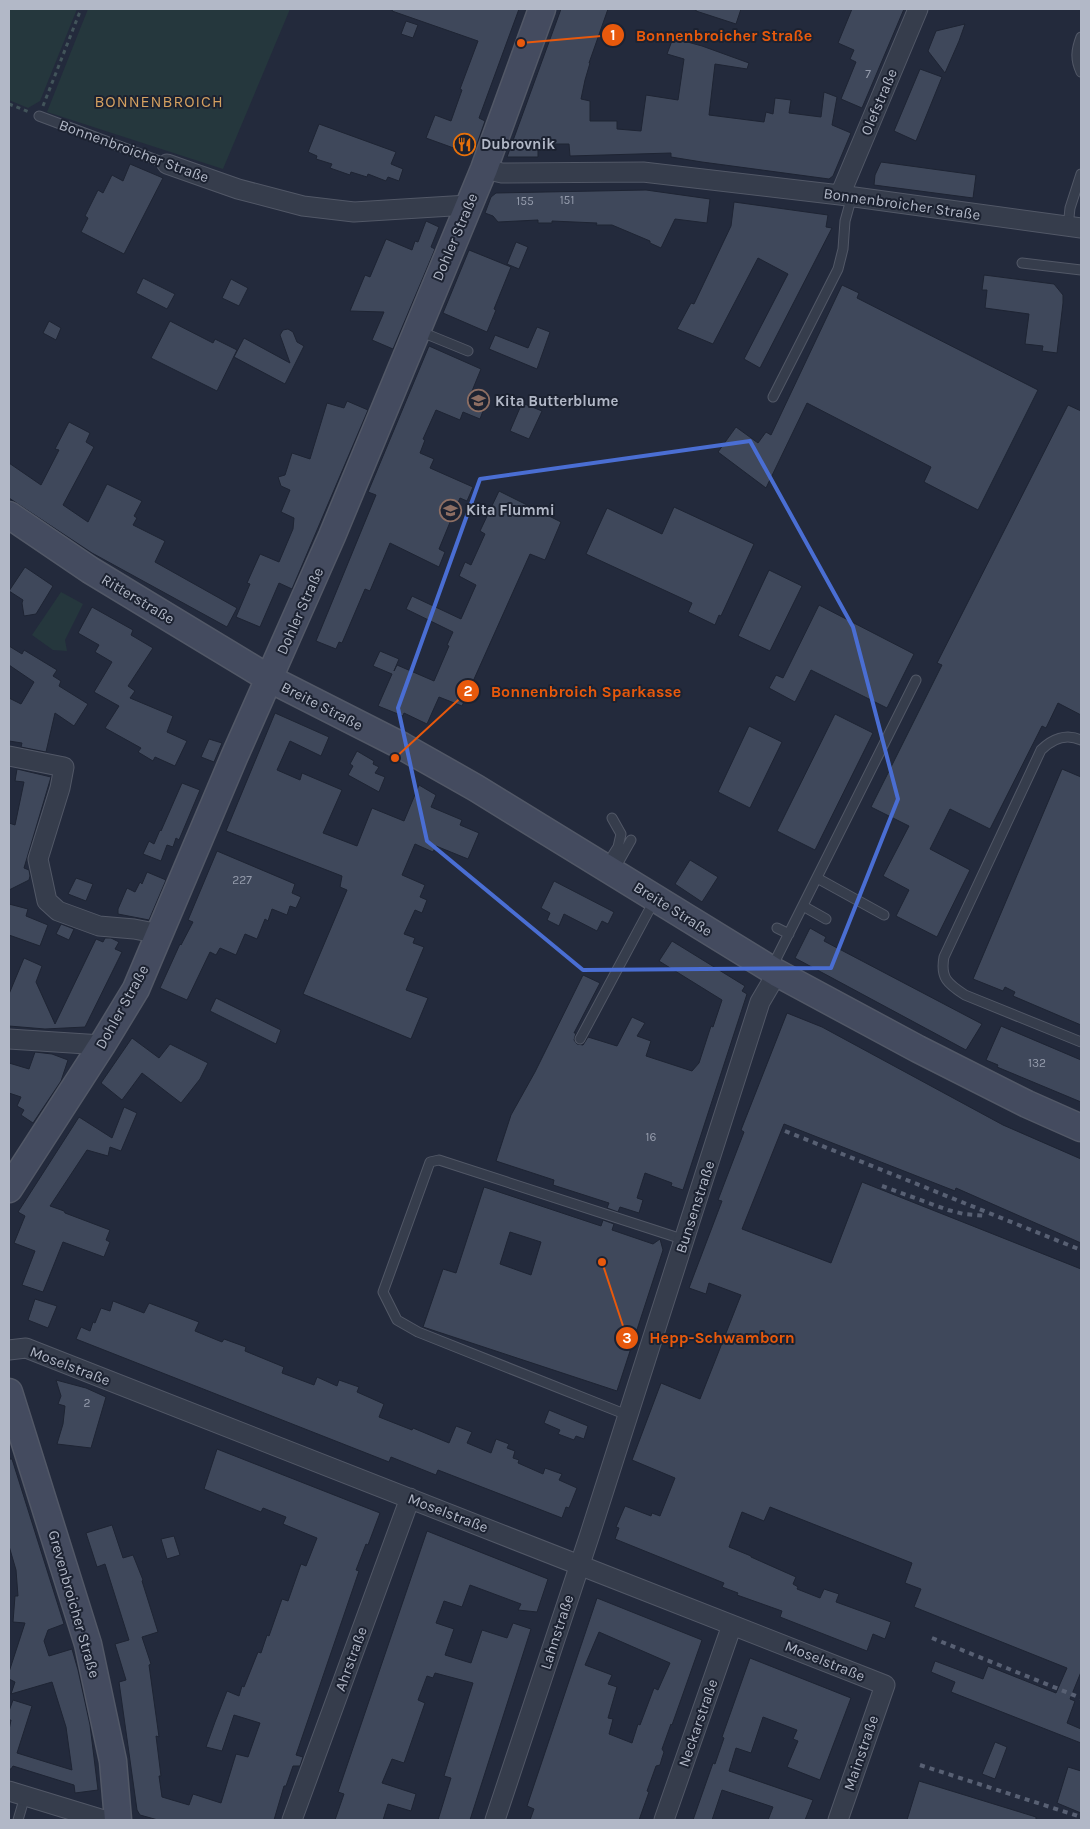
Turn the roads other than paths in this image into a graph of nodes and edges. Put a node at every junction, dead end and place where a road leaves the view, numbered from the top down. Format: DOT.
graph roads {
  1 [pos="542,9"];
  2 [pos="918,9"];
  3 [pos="1081,37"];
  4 [pos="1081,72"];
  5 [pos="39,116"];
  6 [pos="167,164"];
  7 [pos="484,169"];
  8 [pos="1081,174"];
  9 [pos="846,195"];
  10 [pos="468,205"];
  11 [pos="1075,228"];
  12 [pos="1022,262"];
  13 [pos="1081,270"];
  14 [pos="417,330"];
  15 [pos="468,351"];
  16 [pos="773,397"];
  17 [pos="9,514"];
  18 [pos="270,679"];
  19 [pos="916,680"];
  20 [pos="1081,740"];
  21 [pos="9,756"];
  22 [pos="612,818"];
  23 [pos="631,840"];
  24 [pos="609,870"];
  25 [pos="817,878"];
  26 [pos="656,899"];
  27 [pos="803,906"];
  28 [pos="884,915"];
  29 [pos="826,919"];
  30 [pos="776,928"];
  31 [pos="160,934"];
  32 [pos="788,934"];
  33 [pos="774,971"];
  34 [pos="9,1039"];
  35 [pos="580,1039"];
  36 [pos="1081,1042"];
  37 [pos="102,1045"];
  38 [pos="1081,1128"];
  39 [pos="9,1189"];
  40 [pos="685,1240"];
  41 [pos="9,1350"];
  42 [pos="9,1392"];
  43 [pos="627,1415"];
  44 [pos="618,1444"];
  45 [pos="410,1498"];
  46 [pos="580,1564"];
  47 [pos="732,1625"];
  48 [pos="885,1685"];
  49 [pos="13,1794"];
  50 [pos="18,1820"];
  51 [pos="104,1820"];
  52 [pos="118,1820"];
  53 [pos="292,1820"];
  54 [pos="495,1820"];
  55 [pos="664,1820"];
  56 [pos="838,1820"];
  1 -- 7 [label="main road, Dohler Straße"];
  2 -- 9 [label="street, Olefstraße"];
  3 -- 4 [label="lane"];
  5 -- 6 [label="lane, Bonnenbroicher Straße"];
  6 -- 10 [label="street, Bonnenbroicher Straße"];
  7 -- 9 [label="street, Bonnenbroicher Straße"];
  7 -- 10 [label="main road, Dohler Straße"];
  8 -- 11 [label="lane"];
  9 -- 11 [label="street, Bonnenbroicher Straße"];
  9 -- 16 [label="lane"];
  10 -- 14 [label="main road, Dohler Straße"];
  12 -- 13 [label="lane"];
  14 -- 15 [label="lane"];
  14 -- 18 [label="main road, Dohler Straße"];
  17 -- 18 [label="main road, Ritterstraße"];
  18 -- 24 [label="main road, Breite Straße"];
  18 -- 31 [label="main road, Dohler Straße"];
  19 -- 25 [label="lane"];
  20 -- 36 [label="lane"];
  21 -- 31 [label="street"];
  22 -- 24 [label="lane"];
  23 -- 24 [label="lane"];
  24 -- 26 [label="main road, Breite Straße"];
  25 -- 27 [label="lane"];
  25 -- 28 [label="lane"];
  26 -- 33 [label="main road, Breite Straße"];
  26 -- 35 [label="lane"];
  27 -- 29 [label="lane"];
  27 -- 32 [label="lane"];
  30 -- 32 [label="lane"];
  31 -- 37 [label="main road, Dohler Straße"];
  32 -- 33 [label="lane"];
  33 -- 38 [label="main road, Breite Straße"];
  33 -- 40 [label="street, Bunsenstraße"];
  34 -- 37 [label="street"];
  37 -- 39 [label="main road, Dohler Straße"];
  40 -- 43 [label="street, Bunsenstraße"];
  40 -- 43 [label="lane"];
  41 -- 45 [label="street, Moselstraße"];
  42 -- 52 [label="main road, Grevenbroicher Straße"];
  43 -- 44 [label="street, Bunsenstraße"];
  44 -- 46 [label="street, Lahnstraße"];
  45 -- 46 [label="street, Moselstraße"];
  45 -- 53 [label="street, Ahrstraße"];
  46 -- 47 [label="street, Moselstraße"];
  46 -- 54 [label="street, Lahnstraße"];
  47 -- 48 [label="street, Moselstraße"];
  47 -- 55 [label="street, Neckarstraße"];
  48 -- 56 [label="street, Mainstraße"];
  49 -- 50 [label="lane"];
  49 -- 51 [label="street"];
}
